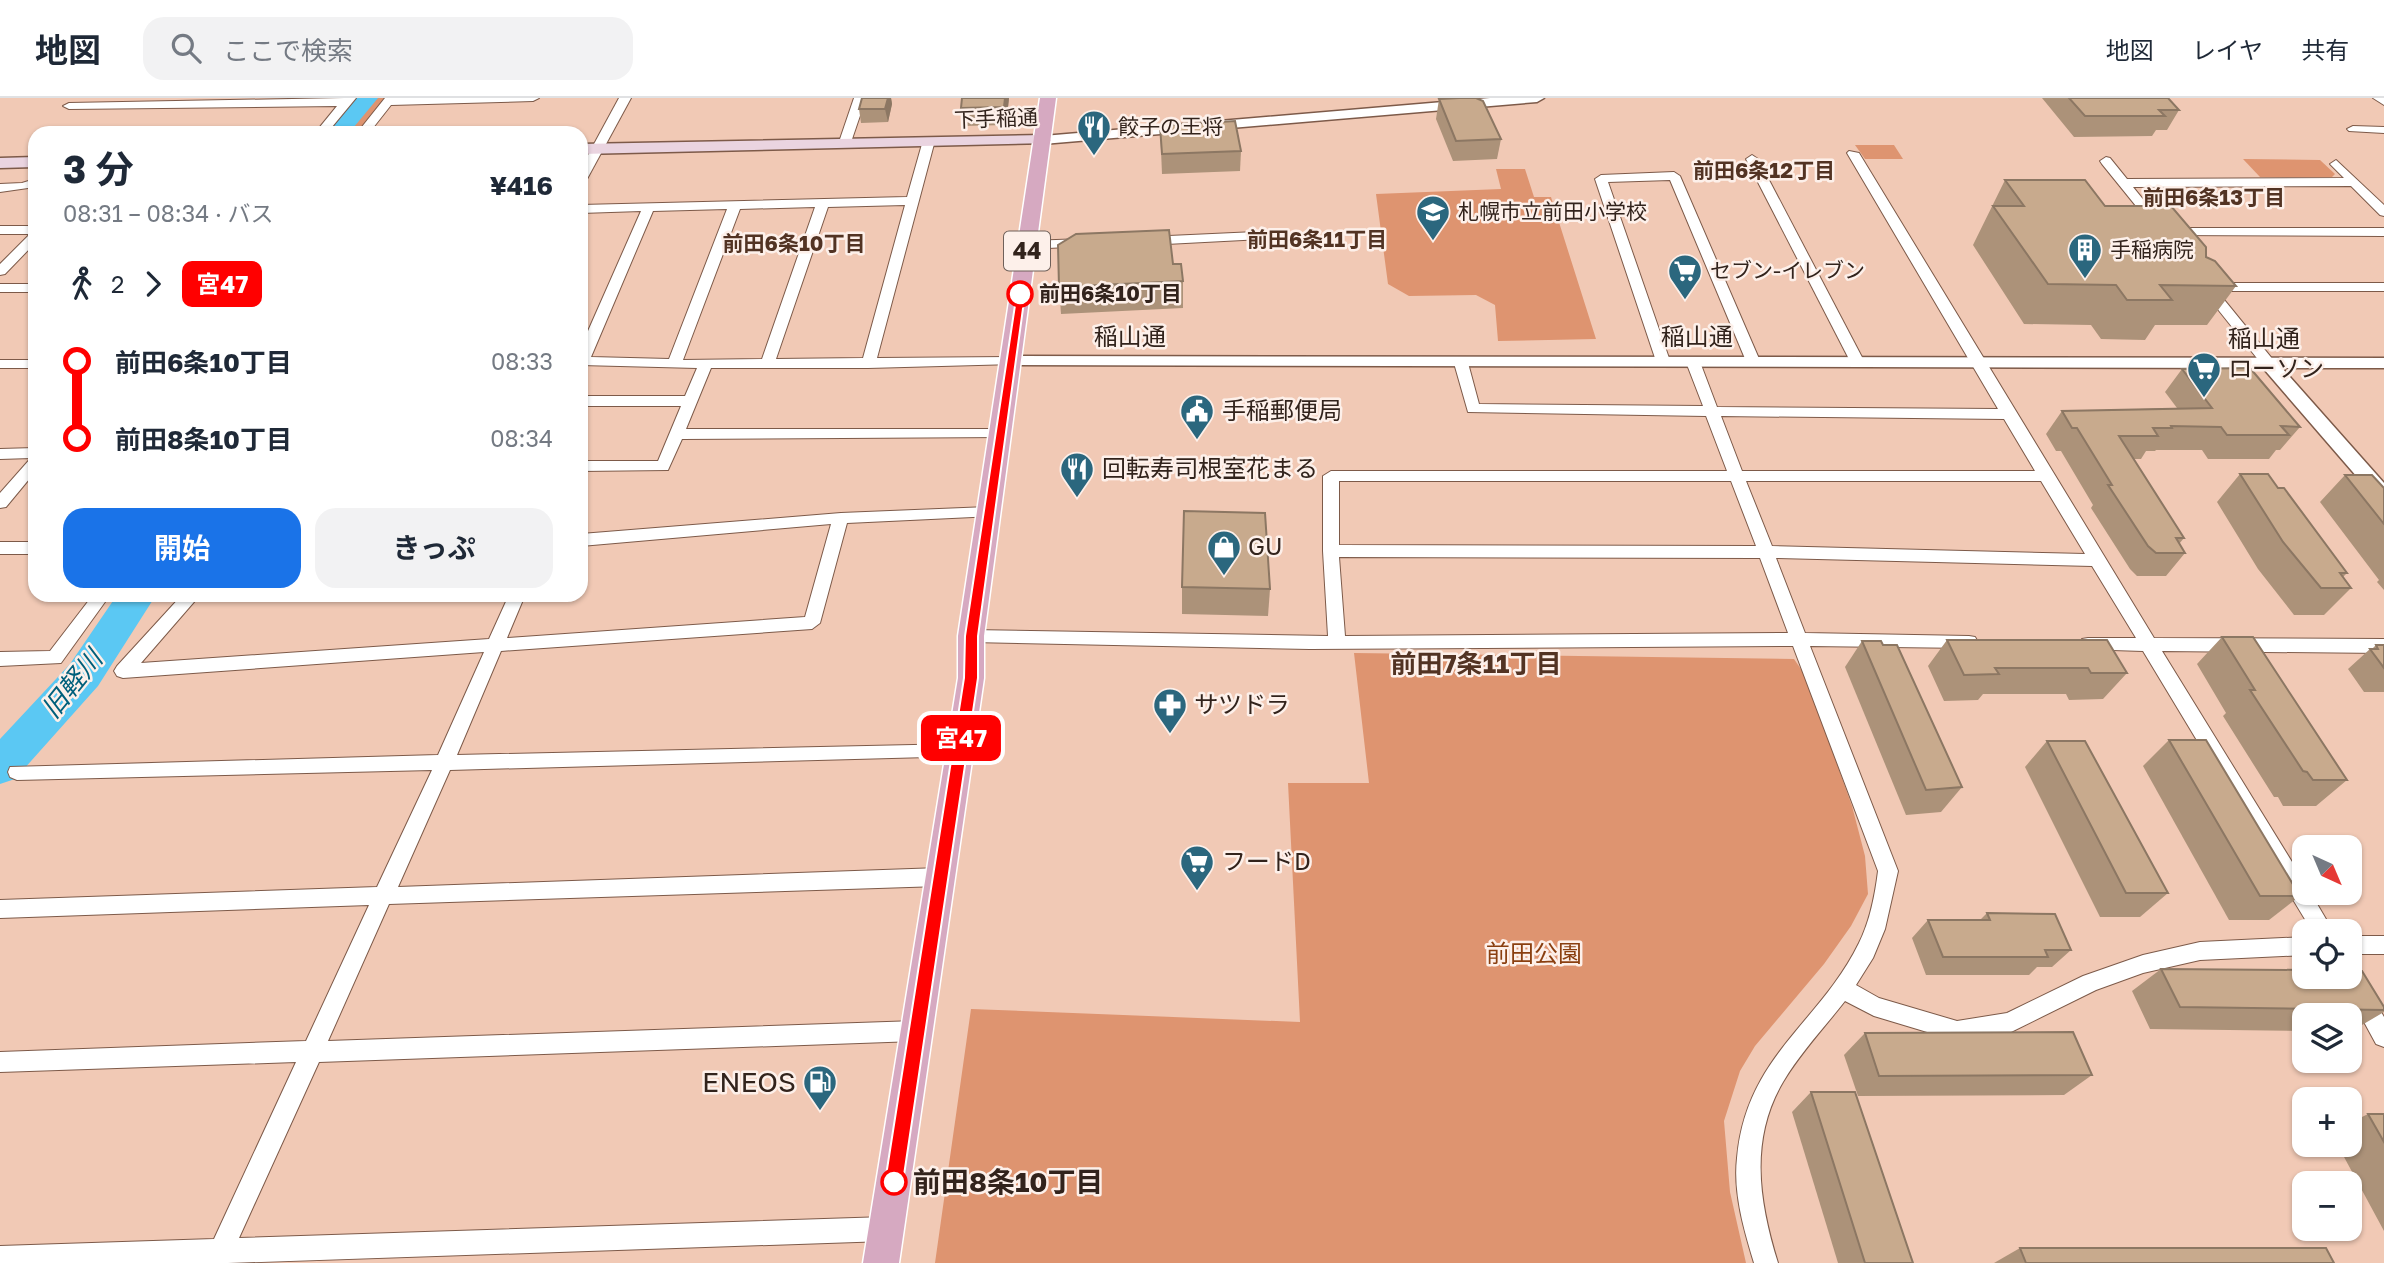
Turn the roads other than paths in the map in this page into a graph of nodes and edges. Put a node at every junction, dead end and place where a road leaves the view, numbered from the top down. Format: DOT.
graph roads {
  1 [pos="76,98"];
  2 [pos="533,98"];
  3 [pos="625,98"];
  4 [pos="860,98"];
  5 [pos="1048,98"];
  6 [pos="1537,98"];
  7 [pos="2379,98"];
  8 [pos="469,99"];
  9 [pos="389,100"];
  10 [pos="271,101"];
  11 [pos="348,101"];
  12 [pos="2384,103"];
  13 [pos="327,126"];
  14 [pos="369,126"];
  15 [pos="2353,129"];
  16 [pos="2384,130"];
  17 [pos="1044,140"];
  18 [pos="928,144"];
  19 [pos="844,145"];
  20 [pos="589,149"];
  21 [pos="1853,153"];
  22 [pos="1752,159"];
  23 [pos="2106,161"];
  24 [pos="28,162"];
  25 [pos="0,163"];
  26 [pos="2336,164"];
  27 [pos="2354,182"];
  28 [pos="2124,183"];
  29 [pos="28,186"];
  30 [pos="0,188"];
  31 [pos="914,201"];
  32 [pos="823,203"];
  33 [pos="735,205"];
  34 [pos="649,207"];
  35 [pos="588,209"];
  36 [pos="2384,212"];
  37 [pos="0,230"];
  38 [pos="28,230"];
  39 [pos="2384,232"];
  40 [pos="1279,235"];
  41 [pos="1134,241"];
  42 [pos="28,243"];
  43 [pos="1094,243"];
  44 [pos="1028,245"];
  45 [pos="0,271"];
  46 [pos="2384,287"];
  47 [pos="0,288"];
  48 [pos="28,288"];
  49 [pos="588,345"];
  50 [pos="588,361"];
  51 [pos="1663,361"];
  52 [pos="1753,361"];
  53 [pos="1857,361"];
  54 [pos="1976,361"];
  55 [pos="28,362"];
  56 [pos="1010,362"];
  57 [pos="1693,362"];
  58 [pos="1461,363"];
  59 [pos="2269,363"];
  60 [pos="2384,363"];
  61 [pos="0,364"];
  62 [pos="674,364"];
  63 [pos="706,364"];
  64 [pos="767,364"];
  65 [pos="868,364"];
  66 [pos="588,401"];
  67 [pos="691,401"];
  68 [pos="1712,410"];
  69 [pos="2009,414"];
  70 [pos="676,434"];
  71 [pos="1000,434"];
  72 [pos="28,453"];
  73 [pos="0,454"];
  74 [pos="588,466"];
  75 [pos="28,470"];
  76 [pos="2046,476"];
  77 [pos="1736,478"];
  78 [pos="2384,495"];
  79 [pos="0,503"];
  80 [pos="988,512"];
  81 [pos="841,518"];
  82 [pos="588,539"];
  83 [pos="0,548"];
  84 [pos="28,548"];
  85 [pos="1331,551"];
  86 [pos="1766,552"];
  87 [pos="2098,560"];
  88 [pos="97,602"];
  89 [pos="186,602"];
  90 [pos="514,602"];
  91 [pos="971,636"];
  92 [pos="1800,639"];
  93 [pos="1982,642"];
  94 [pos="1337,643"];
  95 [pos="495,644"];
  96 [pos="2066,644"];
  97 [pos="2150,646"];
  98 [pos="2384,646"];
  99 [pos="0,659"];
  100 [pos="960,751"];
  101 [pos="446,761"];
  102 [pos="18,772"];
  103 [pos="940,877"];
  104 [pos="381,896"];
  105 [pos="0,909"];
  106 [pos="2316,919"];
  107 [pos="2362,945"];
  108 [pos="2384,946"];
  109 [pos="2292,947"];
  110 [pos="1841,988"];
  111 [pos="2356,989"];
  112 [pos="916,1031"];
  113 [pos="2384,1037"];
  114 [pos="310,1051"];
  115 [pos="0,1062"];
  116 [pos="886,1229"];
  117 [pos="218,1257"];
  118 [pos="0,1258"];
  119 [pos="881,1263"];
  120 [pos="1766,1263"];
  1 -- 10 [label="street"];
  2 -- 8 [label="street"];
  3 -- 20 [label="street"];
  4 -- 19 [label="street"];
  5 -- 17 [label="main road, 44"];
  6 -- 17 [label="street, 下手稲通"];
  7 -- 12 [label="street"];
  8 -- 9 [label="street"];
  9 -- 14 [label="street"];
  10 -- 11 [label="street"];
  11 -- 13 [label="street"];
  15 -- 16 [label="street"];
  17 -- 18 [label="main road, 下手稲通"];
  17 -- 44 [label="main road, 44"];
  18 -- 19 [label="main road, 下手稲通"];
  18 -- 31 [label="street"];
  19 -- 20 [label="main road, 下手稲通"];
  21 -- 54 [label="street"];
  22 -- 53 [label="street"];
  23 -- 28 [label="street"];
  24 -- 25 [label="main road"];
  26 -- 27 [label="street"];
  27 -- 28 [label="street"];
  27 -- 36 [label="street"];
  28 -- 39 [label="street"];
  29 -- 30 [label="street"];
  31 -- 32 [label="street"];
  31 -- 65 [label="street"];
  32 -- 33 [label="street"];
  32 -- 64 [label="street"];
  33 -- 34 [label="street"];
  33 -- 62 [label="street"];
  34 -- 35 [label="street"];
  34 -- 49 [label="street"];
  37 -- 38 [label="street"];
  40 -- 41 [label="street"];
  42 -- 45 [label="street"];
  43 -- 44 [label="street"];
  44 -- 56 [label="main road, 44"];
  46 -- 59 [label="street"];
  47 -- 48 [label="street"];
  50 -- 62 [label="street"];
  51 -- 52 [label="street"];
  51 -- 57 [label="street, 稲山通"];
  51 -- 58 [label="street, 稲山通"];
  52 -- 53 [label="street, 稲山通"];
  52 -- 57 [label="street, 稲山通"];
  53 -- 54 [label="street, 稲山通"];
  54 -- 59 [label="street, 稲山通"];
  54 -- 69 [label="street"];
  55 -- 61 [label="street"];
  56 -- 58 [label="street, 稲山通"];
  56 -- 65 [label="street"];
  56 -- 71 [label="main road, 44"];
  57 -- 68 [label="street"];
  58 -- 68 [label="street"];
  59 -- 60 [label="street, 稲山通"];
  59 -- 78 [label="street"];
  62 -- 63 [label="street"];
  63 -- 64 [label="street"];
  63 -- 67 [label="street"];
  64 -- 65 [label="street"];
  66 -- 67 [label="street"];
  67 -- 70 [label="street"];
  68 -- 69 [label="street"];
  68 -- 77 [label="street"];
  69 -- 76 [label="street"];
  70 -- 71 [label="street"];
  70 -- 74 [label="street"];
  71 -- 80 [label="main road, 44"];
  72 -- 73 [label="street"];
  75 -- 79 [label="street"];
  76 -- 77 [label="street"];
  76 -- 87 [label="street"];
  77 -- 85 [label="street"];
  77 -- 86 [label="street"];
  80 -- 81 [label="street"];
  80 -- 91 [label="main road, 44"];
  81 -- 82 [label="street"];
  81 -- 95 [label="street"];
  83 -- 84 [label="street"];
  85 -- 86 [label="street"];
  85 -- 94 [label="street"];
  86 -- 87 [label="street"];
  86 -- 92 [label="street"];
  87 -- 97 [label="street"];
  88 -- 99 [label="street"];
  89 -- 95 [label="street"];
  90 -- 95 [label="street"];
  91 -- 94 [label="street"];
  91 -- 100 [label="main road, 44"];
  92 -- 93 [label="street"];
  92 -- 94 [label="street"];
  92 -- 110 [label="street"];
  95 -- 101 [label="street"];
  96 -- 97 [label="street"];
  97 -- 98 [label="street"];
  97 -- 106 [label="street"];
  100 -- 101 [label="street"];
  100 -- 103 [label="main road, 44"];
  101 -- 102 [label="street"];
  101 -- 104 [label="street"];
  103 -- 104 [label="street"];
  103 -- 112 [label="main road, 44"];
  104 -- 105 [label="street"];
  104 -- 114 [label="street"];
  107 -- 108 [label="street"];
  109 -- 110 [label="street"];
  110 -- 120 [label="street"];
  111 -- 113 [label="street"];
  112 -- 114 [label="street"];
  112 -- 116 [label="main road, 44"];
  114 -- 115 [label="street"];
  114 -- 117 [label="street"];
  116 -- 117 [label="street"];
  116 -- 119 [label="main road, 44"];
  117 -- 118 [label="street"];
}
